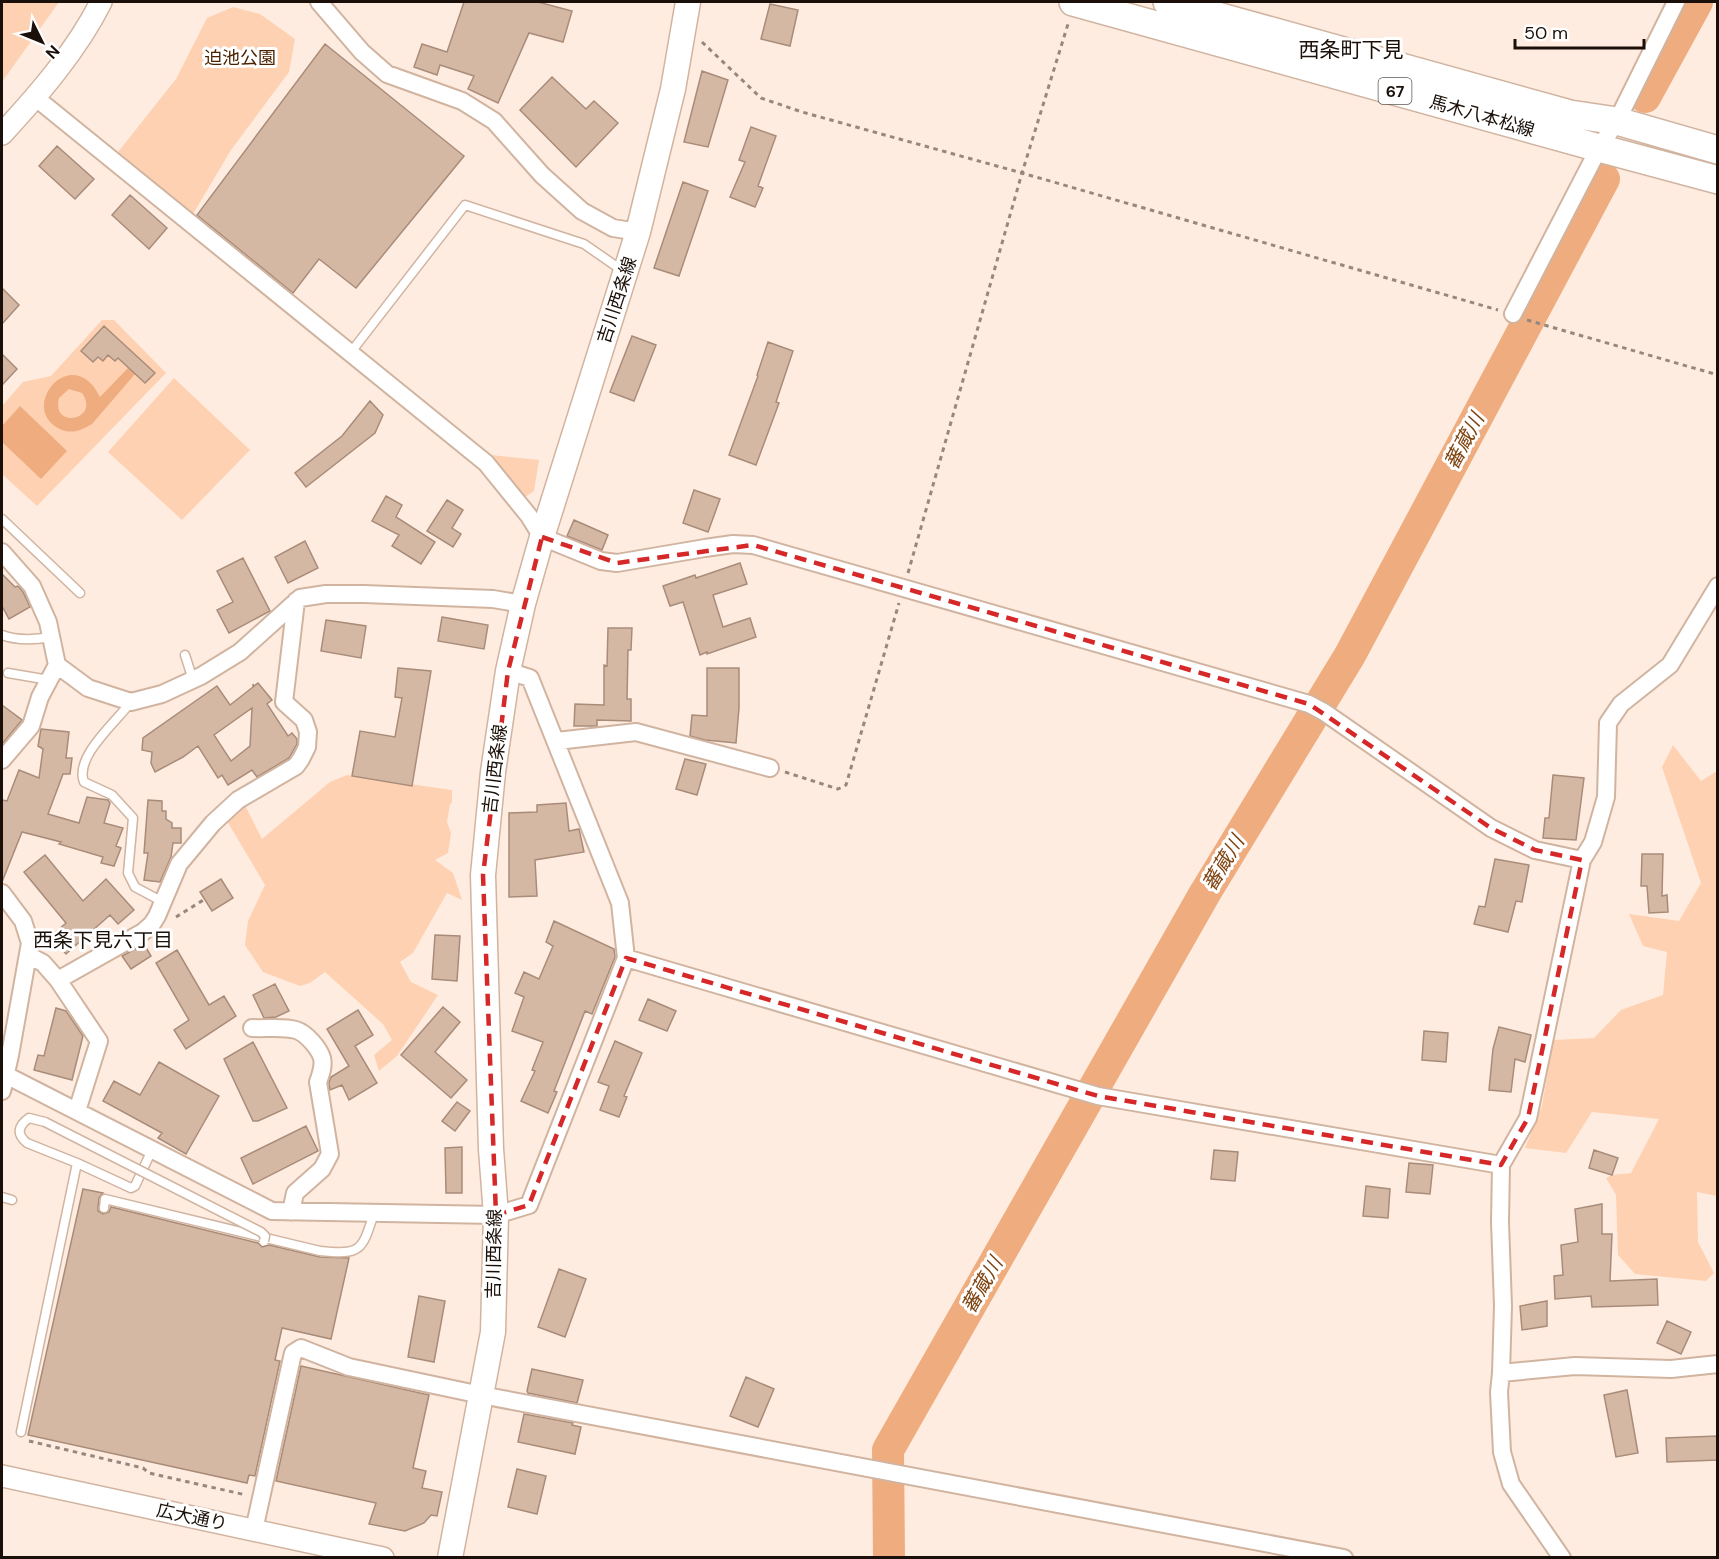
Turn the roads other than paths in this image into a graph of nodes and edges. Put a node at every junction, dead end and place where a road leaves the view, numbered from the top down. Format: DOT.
graph roads {
  1 [pos="101,2"];
  2 [pos="319,2"];
  3 [pos="688,2"];
  4 [pos="1074,2"];
  5 [pos="1167,2"];
  6 [pos="1676,2"];
  7 [pos="36,98"];
  8 [pos="1617,121"];
  9 [pos="2,134"];
  10 [pos="1599,148"];
  11 [pos="1718,150"];
  12 [pos="1718,180"];
  13 [pos="638,232"];
  14 [pos="625,273"];
  15 [pos="1518,316"];
  16 [pos="351,352"];
  17 [pos="2,519"];
  18 [pos="542,537"];
  19 [pos="2,552"];
  20 [pos="1718,586"];
  21 [pos="80,593"];
  22 [pos="296,602"];
  23 [pos="523,604"];
  24 [pos="2,635"];
  25 [pos="51,637"];
  26 [pos="185,655"];
  27 [pos="508,671"];
  28 [pos="8,673"];
  29 [pos="53,673"];
  30 [pos="193,680"];
  31 [pos="131,702"];
  32 [pos="557,741"];
  33 [pos="2,760"];
  34 [pos="770,768"];
  35 [pos="1582,860"];
  36 [pos="4,900"];
  37 [pos="163,902"];
  38 [pos="28,955"];
  39 [pos="626,958"];
  40 [pos="58,980"];
  41 [pos="252,1028"];
  42 [pos="3,1080"];
  43 [pos="77,1111"];
  44 [pos="152,1150"];
  45 [pos="77,1163"];
  46 [pos="1501,1165"];
  47 [pos="2,1197"];
  48 [pos="12,1200"];
  49 [pos="104,1208"];
  50 [pos="291,1212"];
  51 [pos="374,1213"];
  52 [pos="496,1215"];
  53 [pos="264,1241"];
  54 [pos="1718,1364"];
  55 [pos="1502,1373"];
  56 [pos="481,1395"];
  57 [pos="20,1435"];
  58 [pos="2,1476"];
  59 [pos="254,1530"];
  60 [pos="383,1557"];
  61 [pos="450,1557"];
  62 [pos="1344,1557"];
  63 [pos="1562,1557"];
  1 -- 7 [label="street"];
  2 -- 13 [label="street"];
  3 -- 13 [label="main road, 吉川西条線"];
  4 -- 10 [label="main road, 馬木八本松線 / 67"];
  5 -- 8 [label="main road, 馬木八本松線 / 67"];
  6 -- 8 [label="street"];
  7 -- 9 [label="street"];
  7 -- 16 [label="street"];
  8 -- 10 [label="street"];
  8 -- 11 [label="main road, 馬木八本松線 / 67"];
  10 -- 12 [label="main road, 馬木八本松線 / 67"];
  10 -- 15 [label="street"];
  13 -- 14 [label="main road, 吉川西条線"];
  14 -- 16 [label="lane"];
  14 -- 18 [label="main road, 吉川西条線"];
  16 -- 18 [label="street"];
  17 -- 21 [label="lane"];
  18 -- 23 [label="main road, 吉川西条線"];
  18 -- 35 [label="street"];
  19 -- 25 [label="street"];
  20 -- 35 [label="street"];
  22 -- 23 [label="street"];
  22 -- 30 [label="street"];
  22 -- 37 [label="street"];
  23 -- 27 [label="main road, 吉川西条線"];
  24 -- 25 [label="lane"];
  25 -- 29 [label="street"];
  26 -- 30 [label="lane"];
  27 -- 32 [label="street"];
  27 -- 52 [label="main road, 吉川西条線"];
  28 -- 29 [label="lane"];
  29 -- 31 [label="street"];
  29 -- 33 [label="street"];
  30 -- 31 [label="street"];
  31 -- 37 [label="lane"];
  32 -- 34 [label="street"];
  32 -- 39 [label="street"];
  35 -- 46 [label="street"];
  36 -- 38 [label="street"];
  37 -- 40 [label="street"];
  38 -- 40 [label="street"];
  38 -- 42 [label="street"];
  39 -- 46 [label="street"];
  39 -- 52 [label="street"];
  40 -- 43 [label="street"];
  41 -- 50 [label="street"];
  42 -- 43 [label="street"];
  43 -- 44 [label="street"];
  44 -- 45 [label="lane"];
  44 -- 50 [label="street"];
  45 -- 53 [label="lane, bridge"];
  45 -- 57 [label="lane"];
  46 -- 55 [label="street"];
  47 -- 48 [label="lane"];
  49 -- 51 [label="lane"];
  50 -- 51 [label="street"];
  51 -- 52 [label="street"];
  52 -- 56 [label="main road, 吉川西条線"];
  54 -- 55 [label="street"];
  55 -- 63 [label="street"];
  56 -- 59 [label="street"];
  56 -- 61 [label="main road, 吉川西条線"];
  56 -- 62 [label="street"];
  58 -- 59 [label="street, 広大通り"];
  59 -- 60 [label="street, 広大通り"];
}
